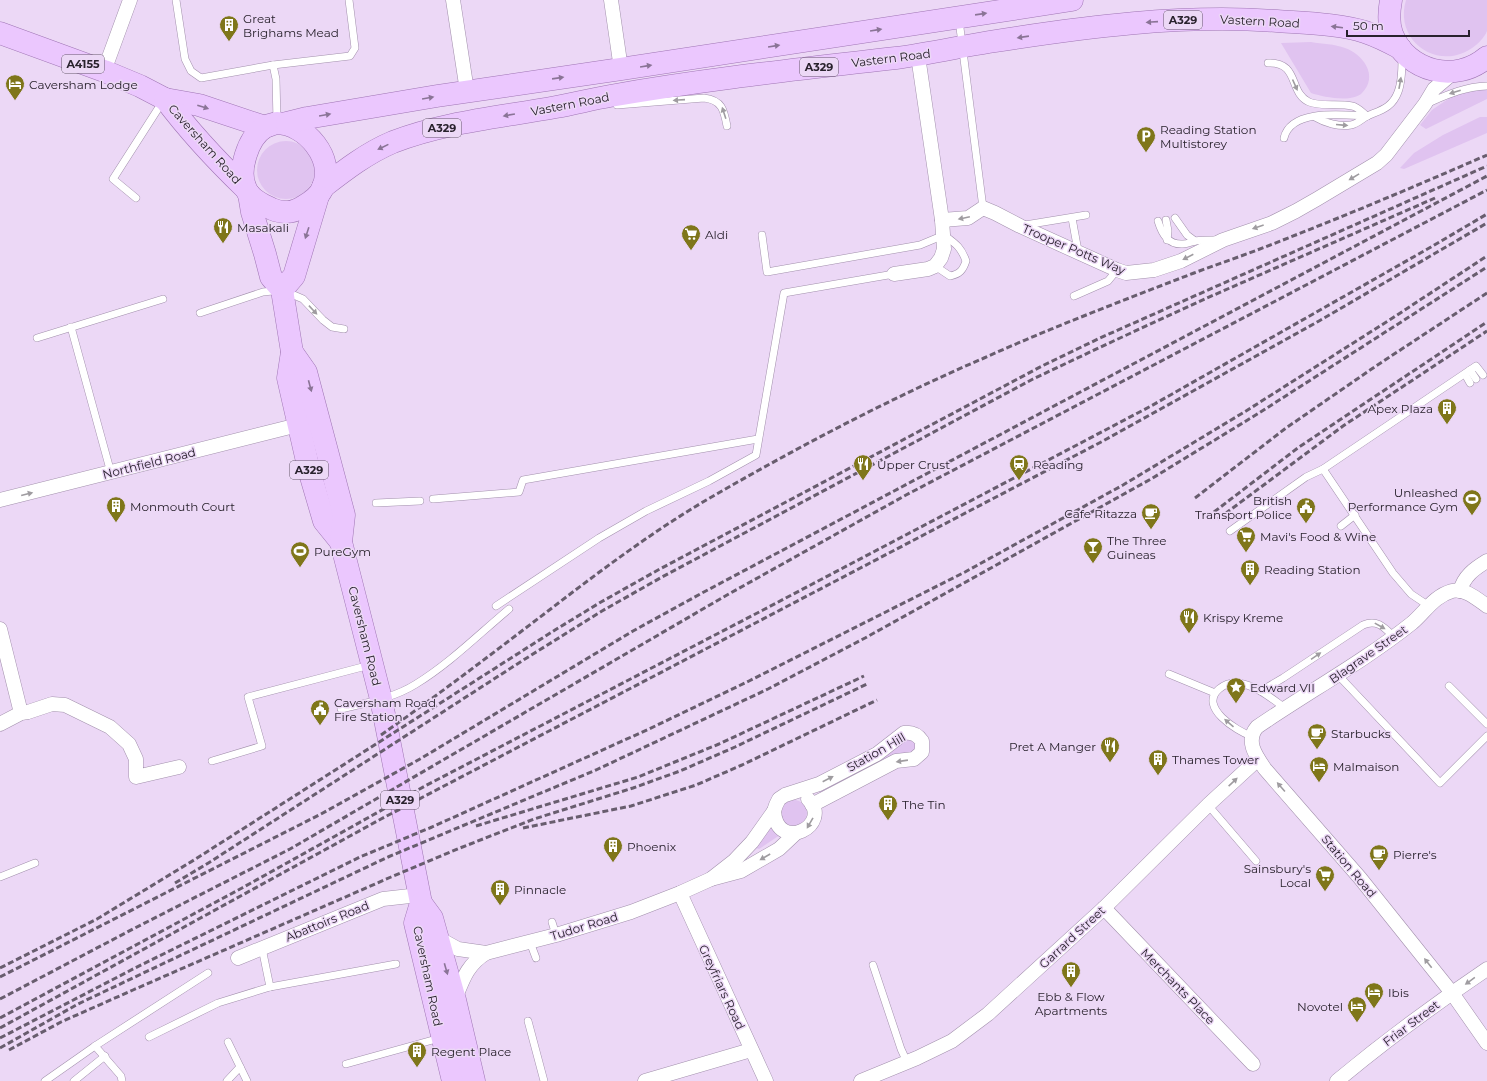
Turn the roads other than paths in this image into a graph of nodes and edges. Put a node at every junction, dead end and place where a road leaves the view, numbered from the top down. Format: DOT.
graph roads {
  1 [pos="130,0"];
  2 [pos="176,0"];
  3 [pos="349,0"];
  4 [pos="453,0"];
  5 [pos="611,0"];
  6 [pos="1072,0"];
  7 [pos="1391,0"];
  8 [pos="1044,2"];
  9 [pos="958,18"];
  10 [pos="1,38"];
  11 [pos="963,47"];
  12 [pos="1401,50"];
  13 [pos="918,56"];
  14 [pos="1268,63"];
  15 [pos="273,65"];
  16 [pos="1475,67"];
  17 [pos="621,69"];
  18 [pos="104,71"];
  19 [pos="1487,86"];
  20 [pos="467,92"];
  21 [pos="165,99"];
  22 [pos="575,104"];
  23 [pos="1425,104"];
  24 [pos="1367,116"];
  25 [pos="276,124"];
  26 [pos="727,126"];
  27 [pos="1284,138"];
  28 [pos="247,191"];
  29 [pos="320,192"];
  30 [pos="136,198"];
  31 [pos="983,208"];
  32 [pos="1086,215"];
  33 [pos="1072,218"];
  34 [pos="1179,218"];
  35 [pos="942,220"];
  36 [pos="1166,220"];
  37 [pos="1158,221"];
  38 [pos="1020,226"];
  39 [pos="762,235"];
  40 [pos="944,236"];
  41 [pos="1167,240"];
  42 [pos="1223,240"];
  43 [pos="1195,241"];
  44 [pos="1078,251"];
  45 [pos="934,266"];
  46 [pos="1118,270"];
  47 [pos="894,274"];
  48 [pos="282,290"];
  49 [pos="1074,296"];
  50 [pos="163,299"];
  51 [pos="200,313"];
  52 [pos="71,327"];
  53 [pos="344,329"];
  54 [pos="37,338"];
  55 [pos="292,352"];
  56 [pos="1470,370"];
  57 [pos="298,425"];
  58 [pos="758,439"];
  59 [pos="1323,470"];
  60 [pos="111,473"];
  61 [pos="0,500"];
  62 [pos="433,500"];
  63 [pos="420,501"];
  64 [pos="376,503"];
  65 [pos="1355,515"];
  66 [pos="1341,526"];
  67 [pos="1230,531"];
  68 [pos="341,542"];
  69 [pos="1487,561"];
  70 [pos="1460,591"];
  71 [pos="496,606"];
  72 [pos="1428,606"];
  73 [pos="1487,606"];
  74 [pos="509,609"];
  75 [pos="0,629"];
  76 [pos="1394,637"];
  77 [pos="372,664"];
  78 [pos="1169,674"];
  79 [pos="1338,675"];
  80 [pos="1449,686"];
  81 [pos="1261,691"];
  82 [pos="1215,693"];
  83 [pos="381,699"];
  84 [pos="1285,708"];
  85 [pos="341,709"];
  86 [pos="21,713"];
  87 [pos="0,724"];
  88 [pos="1487,724"];
  89 [pos="1251,736"];
  90 [pos="1487,736"];
  91 [pos="1258,759"];
  92 [pos="212,761"];
  93 [pos="179,767"];
  94 [pos="792,793"];
  95 [pos="812,805"];
  96 [pos="1208,806"];
  97 [pos="774,811"];
  98 [pos="796,834"];
  99 [pos="1256,861"];
  100 [pos="35,863"];
  101 [pos="0,877"];
  102 [pos="711,879"];
  103 [pos="680,893"];
  104 [pos="420,899"];
  105 [pos="1104,908"];
  106 [pos="552,922"];
  107 [pos="556,935"];
  108 [pos="438,938"];
  109 [pos="530,942"];
  110 [pos="262,948"];
  111 [pos="486,953"];
  112 [pos="238,958"];
  113 [pos="536,958"];
  114 [pos="396,964"];
  115 [pos="873,965"];
  116 [pos="1487,969"];
  117 [pos="208,973"];
  118 [pos="270,987"];
  119 [pos="1452,993"];
  120 [pos="454,1000"];
  121 [pos="528,1021"];
  122 [pos="149,1037"];
  123 [pos="442,1038"];
  124 [pos="228,1042"];
  125 [pos="1487,1043"];
  126 [pos="95,1046"];
  127 [pos="751,1050"];
  128 [pos="105,1056"];
  129 [pos="907,1062"];
  130 [pos="346,1064"];
  131 [pos="1253,1064"];
  132 [pos="240,1067"];
  133 [pos="660,1079"];
  134 [pos="45,1081"];
  135 [pos="74,1081"];
  136 [pos="122,1081"];
  137 [pos="227,1081"];
  138 [pos="247,1081"];
  139 [pos="453,1081"];
  140 [pos="474,1081"];
  141 [pos="544,1081"];
  142 [pos="645,1081"];
  143 [pos="766,1081"];
  144 [pos="861,1081"];
  145 [pos="1337,1081"];
  1 -- 18 [label="street"];
  2 -- 15 [label="lane"];
  3 -- 15 [label="lane"];
  4 -- 20 [label="street"];
  5 -- 17 [label="street"];
  6 -- 8 [label="main road, Vastern Road / A329"];
  7 -- 12 [label="main road"];
  9 -- 8 [label="main road, Vastern Road / A329, one-way"];
  9 -- 11 [label="lane"];
  17 -- 9 [label="main road, Vastern Road / A329, one-way"];
  10 -- 18 [label="main road, Caversham Road / A4155"];
  12 -- 11 [label="main road, Vastern Road / A329, one-way"];
  11 -- 13 [label="main road, Vastern Road / A329"];
  11 -- 31 [label="lane"];
  12 -- 16 [label="main road"];
  24 -- 12 [label="lane, one-way"];
  13 -- 22 [label="main road, Vastern Road / A329"];
  13 -- 35 [label="street"];
  14 -- 24 [label="lane, one-way"];
  15 -- 25 [label="lane"];
  16 -- 23 [label="street, Trooper Potts Way"];
  20 -- 17 [label="main road, Vastern Road / A329, one-way"];
  18 -- 21 [label="main road, Caversham Road / A4155"];
  19 -- 23 [label="lane, one-way"];
  25 -- 20 [label="main road, Vastern Road / A329, one-way"];
  21 -- 25 [label="main road, Caversham Road / A4155, one-way"];
  21 -- 28 [label="main road, Caversham Road / A4155"];
  21 -- 30 [label="lane"];
  26 -- 22 [label="lane, one-way"];
  22 -- 29 [label="main road, Vastern Road / A329, one-way"];
  23 -- 42 [label="street, Trooper Potts Way, one-way"];
  27 -- 24 [label="lane, one-way"];
  25 -- 28 [label="main road"];
  25 -- 29 [label="main road"];
  28 -- 29 [label="main road"];
  28 -- 48 [label="main road, Caversham Road / A329"];
  29 -- 48 [label="main road, one-way"];
  31 -- 35 [label="street, one-way"];
  31 -- 38 [label="street, Trooper Potts Way"];
  32 -- 33 [label="lane"];
  33 -- 38 [label="lane"];
  33 -- 44 [label="lane"];
  34 -- 43 [label="lane"];
  35 -- 40 [label="street"];
  36 -- 41 [label="lane"];
  37 -- 41 [label="lane"];
  38 -- 44 [label="street, Trooper Potts Way"];
  39 -- 40 [label="lane"];
  40 -- 45 [label="street"];
  40 -- 45 [label="lane"];
  41 -- 43 [label="lane"];
  42 -- 43 [label="lane"];
  42 -- 46 [label="street, Trooper Potts Way, one-way"];
  44 -- 46 [label="street, Trooper Potts Way"];
  45 -- 47 [label="street"];
  46 -- 49 [label="lane"];
  47 -- 58 [label="lane"];
  48 -- 51 [label="lane"];
  48 -- 53 [label="lane, one-way"];
  48 -- 55 [label="main road, Caversham Road / A329"];
  50 -- 52 [label="lane"];
  52 -- 54 [label="lane"];
  52 -- 60 [label="lane"];
  55 -- 57 [label="main road, Caversham Road / A329"];
  55 -- 68 [label="main road, Caversham Road / A329, one-way"];
  56 -- 56 [label="lane"];
  56 -- 59 [label="lane"];
  57 -- 60 [label="street, Northfield Road"];
  57 -- 68 [label="main road, Caversham Road / A329"];
  58 -- 62 [label="lane"];
  58 -- 71 [label="lane"];
  59 -- 65 [label="lane"];
  59 -- 67 [label="lane"];
  61 -- 60 [label="street, Northfield Road, one-way"];
  63 -- 64 [label="lane"];
  65 -- 66 [label="lane"];
  65 -- 72 [label="lane"];
  68 -- 77 [label="main road, Caversham Road / A329"];
  69 -- 70 [label="street"];
  70 -- 72 [label="street, Blagrave Street"];
  70 -- 73 [label="street"];
  72 -- 76 [label="street, Blagrave Street"];
  74 -- 83 [label="lane"];
  75 -- 86 [label="street"];
  76 -- 79 [label="street, Blagrave Street"];
  81 -- 76 [label="lane, one-way"];
  77 -- 83 [label="main road, Caversham Road / A329"];
  77 -- 92 [label="lane"];
  78 -- 82 [label="lane"];
  79 -- 84 [label="street, Blagrave Street"];
  79 -- 90 [label="lane"];
  80 -- 88 [label="lane"];
  81 -- 82 [label="lane"];
  81 -- 84 [label="lane"];
  89 -- 82 [label="lane, one-way"];
  83 -- 85 [label="lane"];
  83 -- 104 [label="main road, Caversham Road / A329"];
  84 -- 89 [label="street, Blagrave Street"];
  86 -- 87 [label="street"];
  86 -- 93 [label="street"];
  89 -- 91 [label="street, Station Road"];
  96 -- 91 [label="street, Garrard Street, one-way"];
  119 -- 91 [label="street, Station Road, one-way"];
  94 -- 95 [label="street"];
  94 -- 95 [label="street, Station Hill, one-way"];
  94 -- 97 [label="street, Station Hill"];
  95 -- 98 [label="street, Station Hill, one-way"];
  96 -- 99 [label="lane"];
  96 -- 105 [label="street, Garrard Street"];
  97 -- 98 [label="street"];
  97 -- 102 [label="street, Station Hill"];
  98 -- 102 [label="street, Station Hill, one-way"];
  100 -- 101 [label="lane"];
  102 -- 103 [label="street, Station Hill"];
  103 -- 107 [label="street, Tudor Road"];
  103 -- 127 [label="street, Greyfriars Road"];
  104 -- 108 [label="main road, A329"];
  104 -- 110 [label="street, Abattoirs Road"];
  104 -- 123 [label="main road, Caversham Road / A329"];
  105 -- 129 [label="street, Garrard Street"];
  105 -- 131 [label="street, Merchants Place"];
  106 -- 107 [label="lane"];
  107 -- 109 [label="street, Tudor Road"];
  108 -- 111 [label="street, Tudor Road"];
  108 -- 120 [label="main road, Caversham Road / A329, one-way"];
  109 -- 111 [label="street, Tudor Road"];
  109 -- 113 [label="lane"];
  110 -- 112 [label="street, Abattoirs Road"];
  110 -- 118 [label="lane"];
  111 -- 120 [label="street, Tudor Road"];
  114 -- 118 [label="lane"];
  115 -- 129 [label="lane"];
  116 -- 119 [label="street, Friar Street, one-way"];
  117 -- 126 [label="lane"];
  118 -- 122 [label="lane"];
  119 -- 125 [label="street, Station Road"];
  119 -- 145 [label="street, Friar Street"];
  120 -- 140 [label="main road, Caversham Road / A329"];
  121 -- 141 [label="lane"];
  123 -- 130 [label="lane"];
  123 -- 139 [label="main road, Caversham Road / A329"];
  124 -- 132 [label="lane"];
  126 -- 128 [label="lane"];
  126 -- 134 [label="lane"];
  127 -- 133 [label="street"];
  127 -- 143 [label="street, Greyfriars Road"];
  128 -- 135 [label="lane"];
  128 -- 136 [label="lane"];
  129 -- 144 [label="street, Garrard Street"];
  132 -- 137 [label="lane"];
  132 -- 138 [label="lane"];
  133 -- 142 [label="street"];
}
